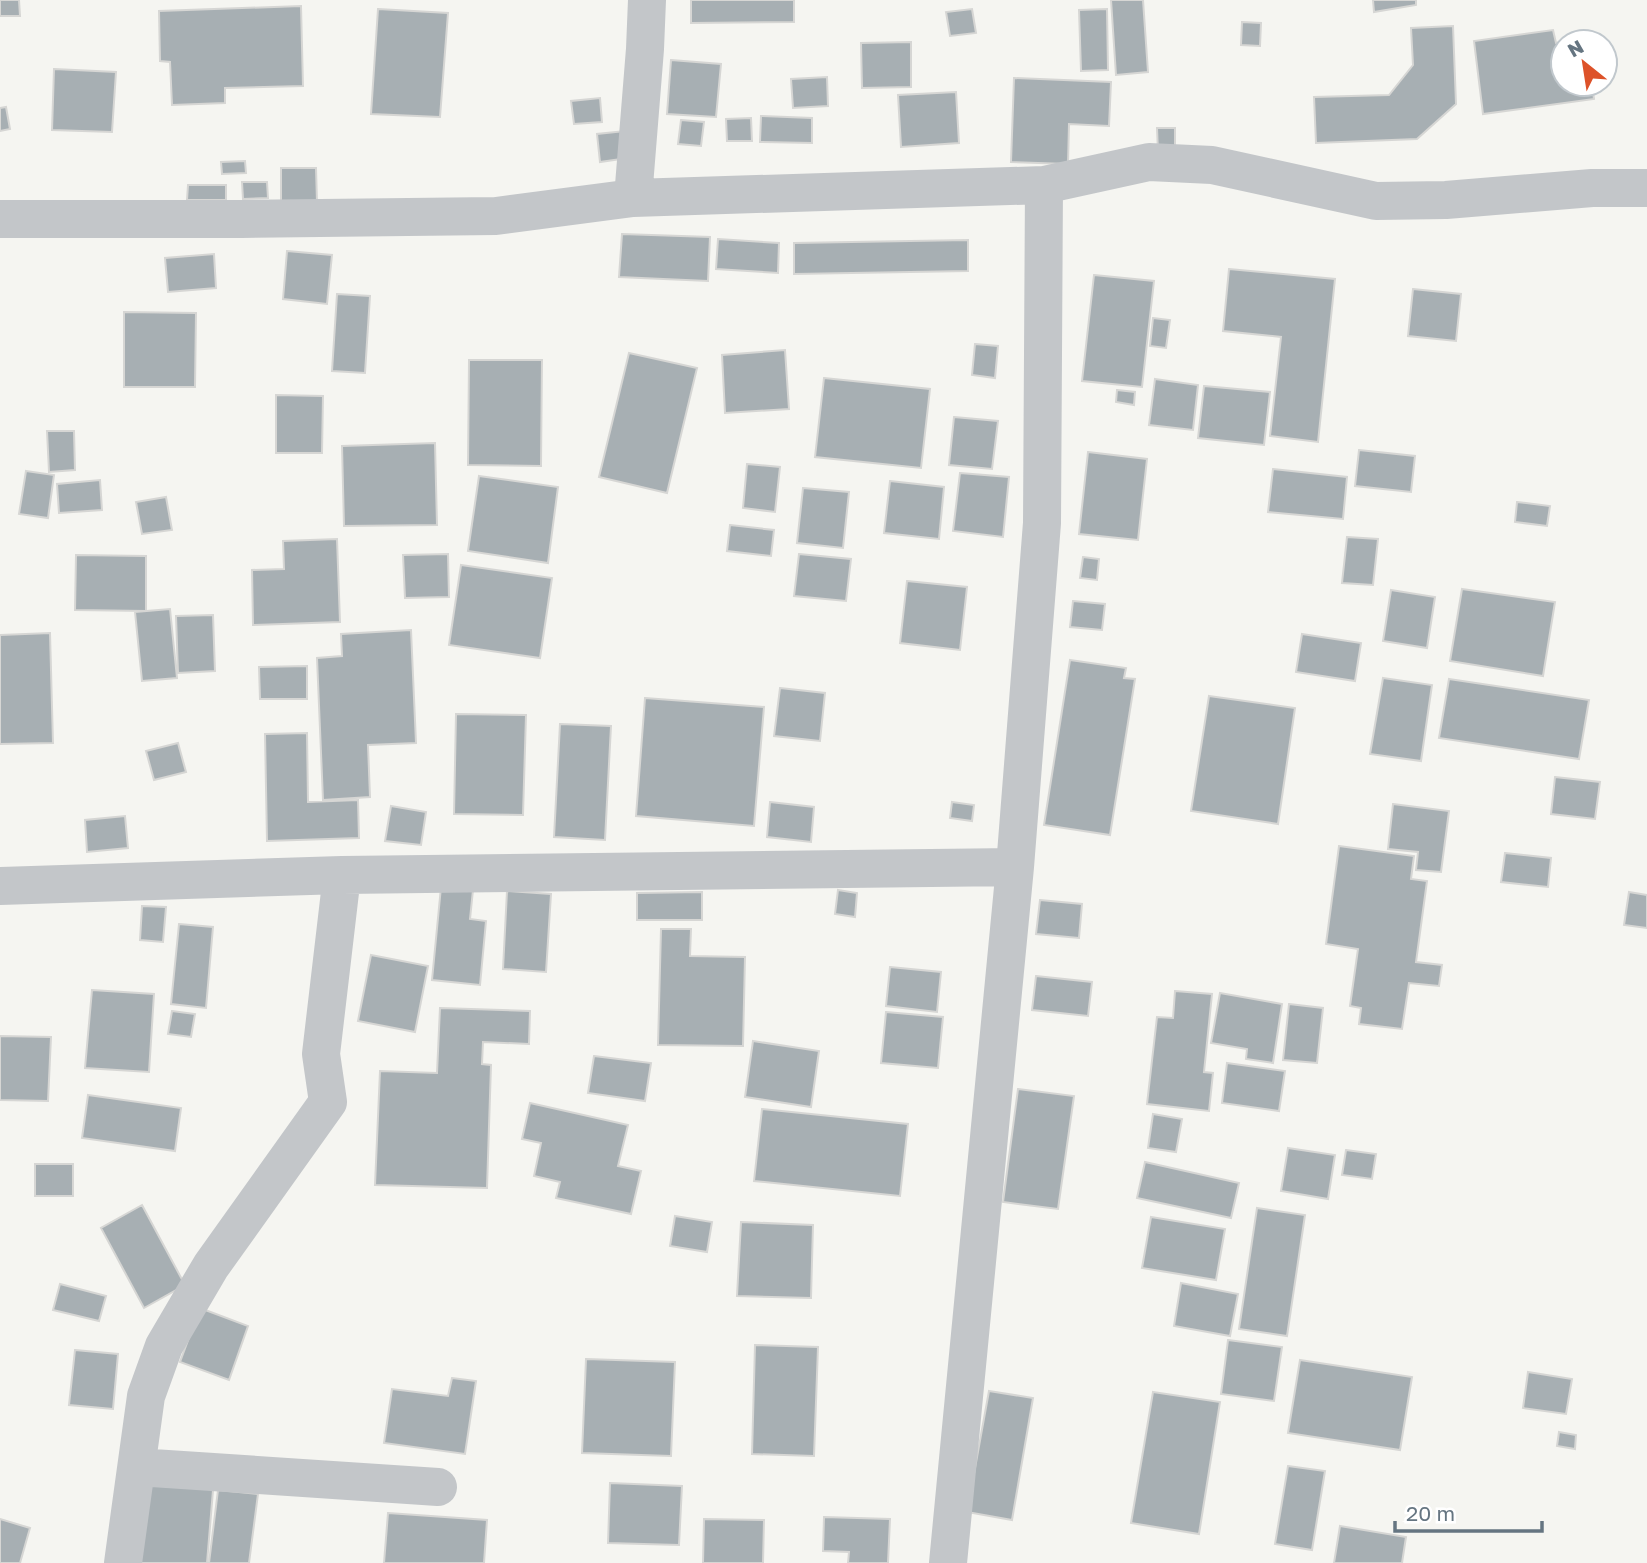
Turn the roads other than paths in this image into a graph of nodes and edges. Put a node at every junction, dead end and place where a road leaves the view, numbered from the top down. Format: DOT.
graph roads {
  1 [pos="647,0"];
  2 [pos="1044,185"];
  3 [pos="1647,188"];
  4 [pos="633,198"];
  5 [pos="0,219"];
  6 [pos="1015,867"];
  7 [pos="342,875"];
  8 [pos="0,886"];
  9 [pos="137,1467"];
  10 [pos="438,1487"];
  11 [pos="123,1563"];
  12 [pos="948,1563"];
  1 -- 4 [label="street"];
  2 -- 3 [label="street"];
  2 -- 4 [label="street"];
  2 -- 6 [label="street"];
  4 -- 5 [label="street"];
  6 -- 7 [label="street"];
  6 -- 12 [label="street"];
  7 -- 8 [label="street"];
  7 -- 9 [label="street"];
  9 -- 10 [label="street"];
  9 -- 11 [label="street"];
}
